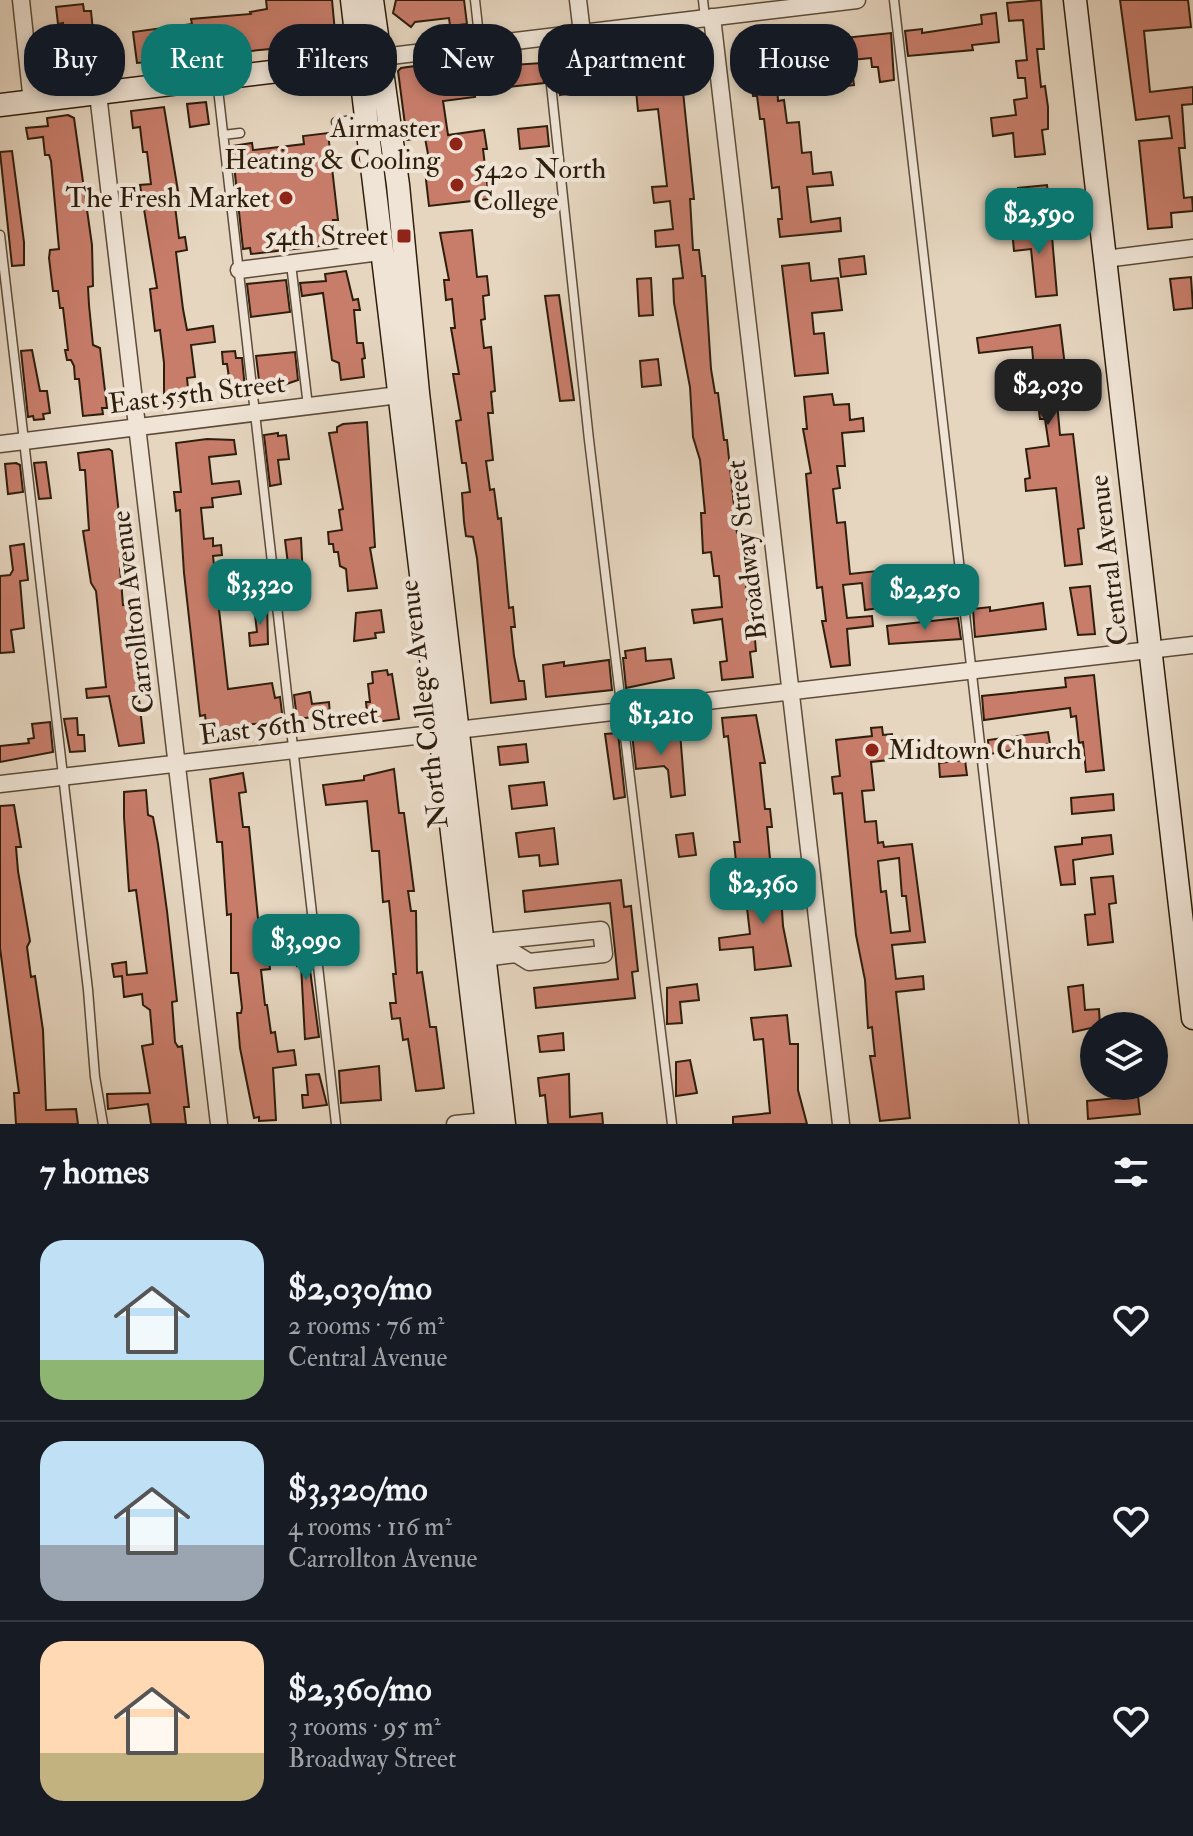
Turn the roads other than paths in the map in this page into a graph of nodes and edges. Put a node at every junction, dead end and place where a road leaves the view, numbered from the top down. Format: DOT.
graph roads {
  1 [pos="21,0"];
  2 [pos="352,0"];
  3 [pos="365,0"];
  4 [pos="372,0"];
  5 [pos="475,0"];
  6 [pos="578,0"];
  7 [pos="703,0"];
  8 [pos="857,0"];
  9 [pos="894,0"];
  10 [pos="1075,0"];
  11 [pos="827,2"];
  12 [pos="708,18"];
  13 [pos="360,24"];
  14 [pos="367,24"];
  15 [pos="372,24"];
  16 [pos="478,24"];
  17 [pos="581,24"];
  18 [pos="658,24"];
  19 [pos="82,96"];
  20 [pos="98,96"];
  21 [pos="219,96"];
  22 [pos="367,96"];
  23 [pos="375,96"];
  24 [pos="379,96"];
  25 [pos="551,96"];
  26 [pos="32,102"];
  27 [pos="0,105"];
  28 [pos="364,118"];
  29 [pos="336,122"];
  30 [pos="240,133"];
  31 [pos="223,135"];
  32 [pos="381,146"];
  33 [pos="398,185"];
  34 [pos="372,189"];
  35 [pos="0,235"];
  36 [pos="1193,248"];
  37 [pos="380,252"];
  38 [pos="1105,259"];
  39 [pos="291,263"];
  40 [pos="239,270"];
  41 [pos="409,277"];
  42 [pos="383,280"];
  43 [pos="402,329"];
  44 [pos="399,395"];
  45 [pos="308,406"];
  46 [pos="253,413"];
  47 [pos="137,427"];
  48 [pos="24,441"];
  49 [pos="0,444"];
  50 [pos="1193,645"];
  51 [pos="1150,650"];
  52 [pos="972,670"];
  53 [pos="790,693"];
  54 [pos="623,711"];
  55 [pos="449,732"];
  56 [pos="291,750"];
  57 [pos="177,764"];
  58 [pos="64,777"];
  59 [pos="0,784"];
  60 [pos="515,947"];
  61 [pos="483,950"];
  62 [pos="1193,1018"];
  63 [pos="493,1123"];
  64 [pos="103,1124"];
  65 [pos="219,1124"];
  66 [pos="336,1124"];
  67 [pos="455,1124"];
  68 [pos="672,1124"];
  69 [pos="841,1124"];
  70 [pos="1024,1124"];
  1 -- 26 [label="street"];
  2 -- 13 [label="main road, North College Avenue"];
  3 -- 14 [label="lane, North College Avenue"];
  4 -- 15 [label="main road, North College Avenue"];
  5 -- 16 [label="lane"];
  6 -- 17 [label="street"];
  7 -- 12 [label="lane"];
  8 -- 11 [label="street"];
  9 -- 52 [label="lane"];
  10 -- 38 [label="main road, Central Avenue"];
  11 -- 12 [label="street"];
  12 -- 18 [label="street"];
  12 -- 53 [label="street, Broadway Street"];
  19 -- 26 [label="main road"];
  20 -- 47 [label="street, Carrollton Avenue"];
  21 -- 31 [label="lane"];
  22 -- 28 [label="main road, North College Avenue"];
  23 -- 32 [label="lane, North College Avenue"];
  24 -- 33 [label="main road, North College Avenue"];
  25 -- 54 [label="lane"];
  26 -- 27 [label="main road"];
  28 -- 29 [label="lane"];
  28 -- 34 [label="main road, North College Avenue"];
  30 -- 31 [label="lane"];
  31 -- 40 [label="lane"];
  32 -- 33 [label="lane, North College Avenue"];
  32 -- 34 [label="lane, North College Avenue"];
  33 -- 41 [label="main road, North College Avenue"];
  34 -- 37 [label="main road, North College Avenue"];
  35 -- 48 [label="lane"];
  36 -- 38 [label="street"];
  37 -- 39 [label="street"];
  37 -- 42 [label="main road, North College Avenue"];
  38 -- 51 [label="main road, Central Avenue"];
  39 -- 40 [label="street"];
  39 -- 45 [label="lane"];
  40 -- 46 [label="lane"];
  41 -- 43 [label="lane, North College Avenue"];
  41 -- 55 [label="main road, North College Avenue"];
  42 -- 43 [label="lane, North College Avenue"];
  42 -- 44 [label="main road, North College Avenue"];
  43 -- 63 [label="lane, North College Avenue"];
  44 -- 45 [label="street, East 55th Street"];
  44 -- 55 [label="main road, North College Avenue"];
  45 -- 46 [label="street, East 55th Street"];
  46 -- 47 [label="street, East 55th Street"];
  46 -- 56 [label="lane"];
  47 -- 48 [label="street, East 55th Street"];
  47 -- 57 [label="street, Carrollton Avenue"];
  48 -- 49 [label="street, East 55th Street"];
  48 -- 58 [label="lane"];
  50 -- 51 [label="street, East 56th Street"];
  51 -- 52 [label="street, East 56th Street"];
  51 -- 62 [label="main road, Central Avenue"];
  52 -- 53 [label="street, East 56th Street"];
  52 -- 70 [label="lane"];
  53 -- 54 [label="street, East 56th Street"];
  53 -- 69 [label="street, Broadway Street"];
  54 -- 55 [label="street, East 56th Street"];
  54 -- 68 [label="lane"];
  55 -- 56 [label="street, East 56th Street"];
  55 -- 61 [label="main road, North College Avenue"];
  55 -- 63 [label="main road, North College Avenue"];
  56 -- 57 [label="street, East 56th Street"];
  56 -- 66 [label="lane"];
  57 -- 58 [label="street, East 56th Street"];
  57 -- 65 [label="street, Carrollton Avenue"];
  58 -- 59 [label="street, East 56th Street"];
  58 -- 64 [label="lane"];
  60 -- 60 [label="street"];
  60 -- 61 [label="street"];
  61 -- 63 [label="main road, North College Avenue"];
  63 -- 67 [label="street"];
}
